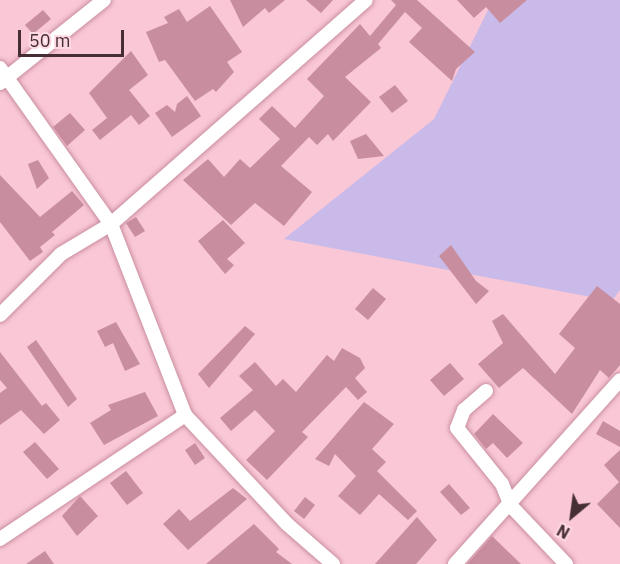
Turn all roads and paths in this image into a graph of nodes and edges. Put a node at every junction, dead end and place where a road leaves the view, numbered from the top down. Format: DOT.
graph roads {
  1 [pos="104,0"];
  2 [pos="366,0"];
  3 [pos="1,77"];
  4 [pos="111,224"];
  5 [pos="0,315"];
  6 [pos="620,380"];
  7 [pos="486,391"];
  8 [pos="186,415"];
  9 [pos="511,506"];
  10 [pos="0,539"];
  11 [pos="333,564"];
  12 [pos="455,564"];
  13 [pos="566,564"];
  1 -- 3 [label="street"];
  2 -- 4 [label="street"];
  3 -- 4 [label="street"];
  4 -- 5 [label="street"];
  4 -- 8 [label="street"];
  6 -- 9 [label="street"];
  7 -- 9 [label="street"];
  8 -- 10 [label="street"];
  8 -- 11 [label="street"];
  9 -- 12 [label="street"];
  9 -- 13 [label="street"];
}
